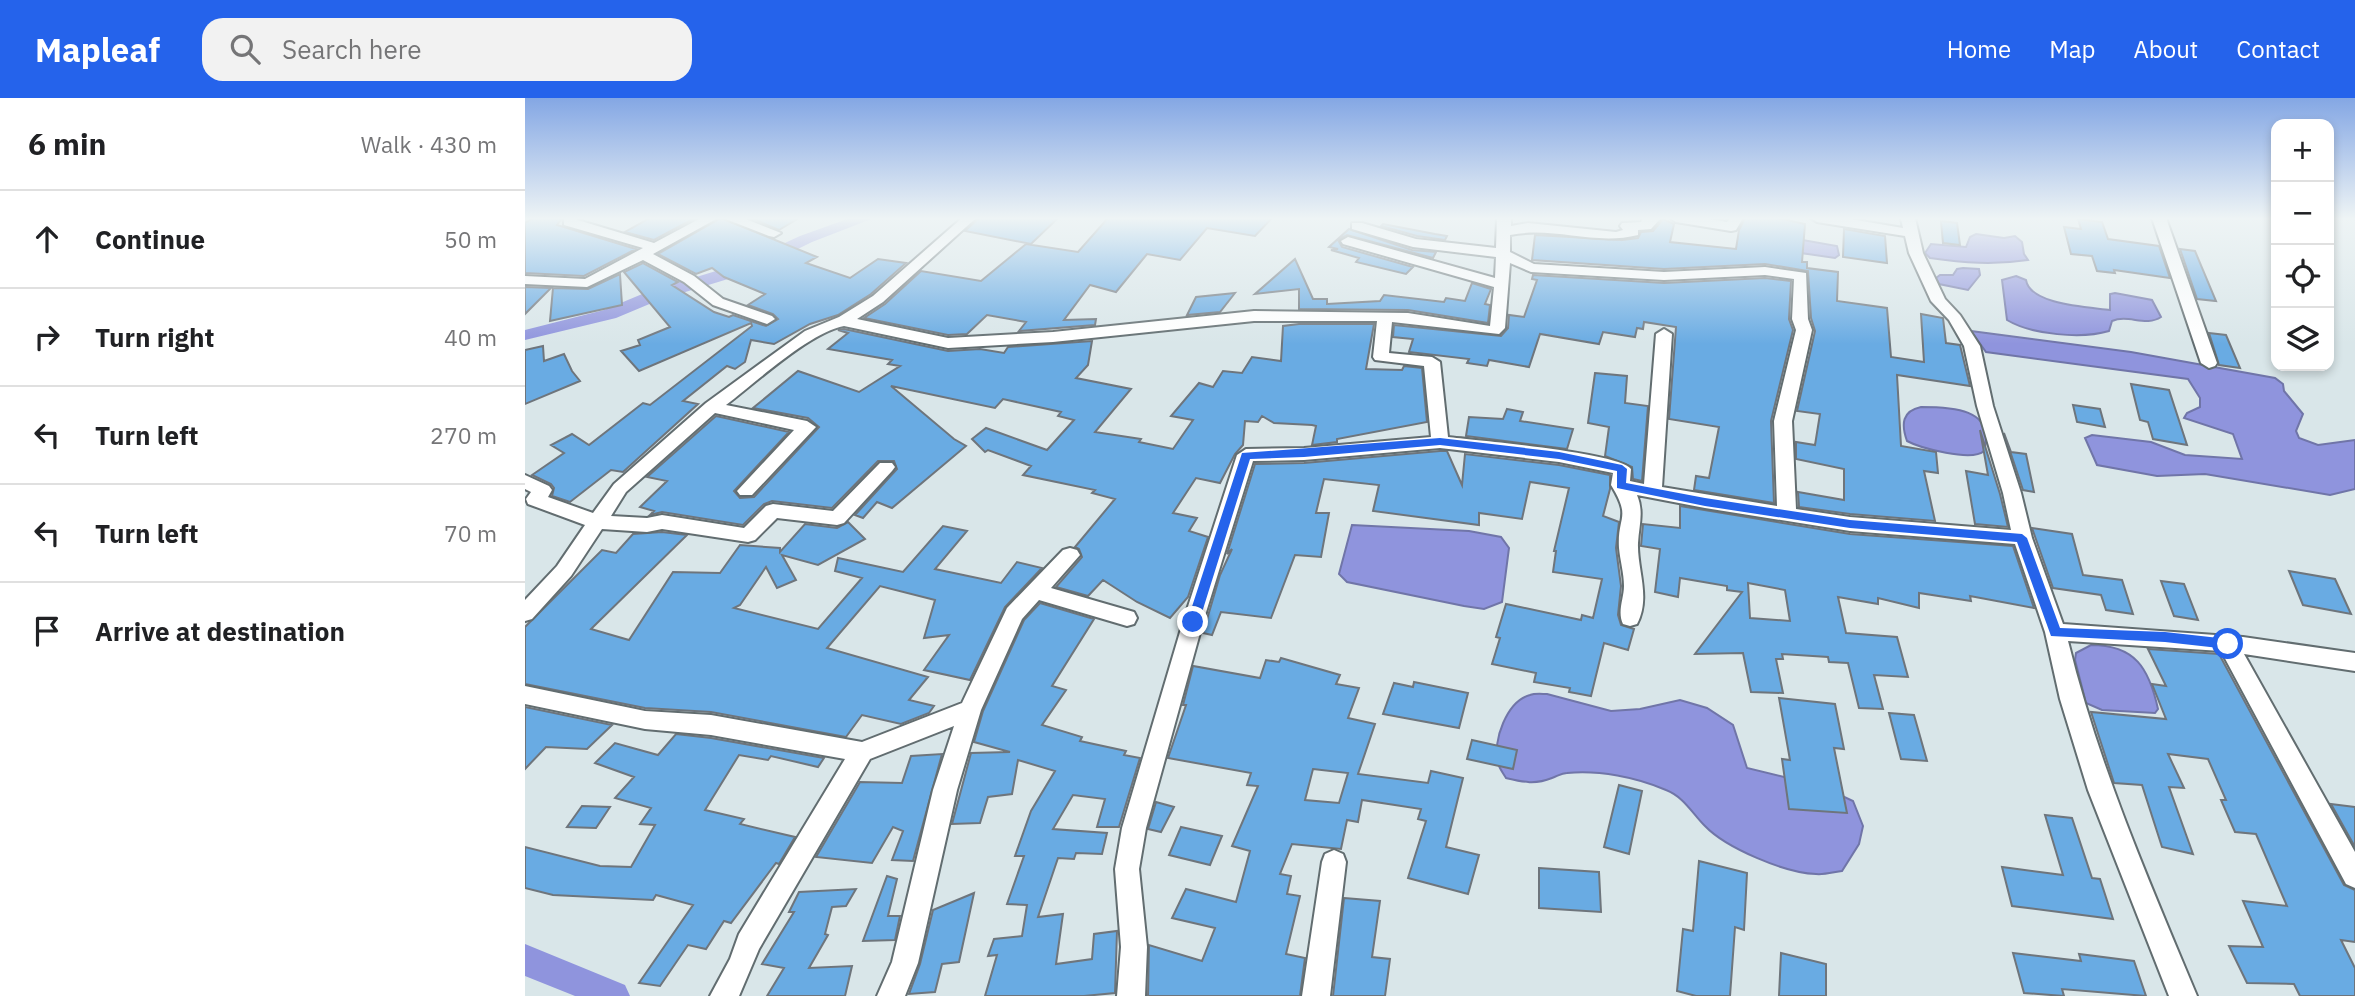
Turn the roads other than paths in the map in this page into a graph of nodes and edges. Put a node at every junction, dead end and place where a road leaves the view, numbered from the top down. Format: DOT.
graph roads {
  1 [pos="630,260"];
  2 [pos="662,260"];
  3 [pos="922,260"];
  4 [pos="1416,260"];
  5 [pos="1503,260"];
  6 [pos="1515,260"];
  7 [pos="1919,260"];
  8 [pos="2176,260"];
  9 [pos="525,281"];
  10 [pos="1502,285"];
  11 [pos="1385,317"];
  12 [pos="767,319"];
  13 [pos="844,321"];
  14 [pos="1664,334"];
  15 [pos="2209,363"];
  16 [pos="712,407"];
  17 [pos="1440,442"];
  18 [pos="886,467"];
  19 [pos="525,481"];
  20 [pos="1620,485"];
  21 [pos="747,491"];
  22 [pos="1653,491"];
  23 [pos="1787,515"];
  24 [pos="598,522"];
  25 [pos="2022,538"];
  26 [pos="1070,555"];
  27 [pos="1034,591"];
  28 [pos="525,613"];
  29 [pos="1127,618"];
  30 [pos="1630,618"];
  31 [pos="2055,632"];
  32 [pos="2228,644"];
  33 [pos="2355,662"];
  34 [pos="525,695"];
  35 [pos="970,710"];
  36 [pos="862,752"];
  37 [pos="1334,862"];
  38 [pos="2355,876"];
  39 [pos="724,996"];
  40 [pos="891,996"];
  41 [pos="1131,996"];
  42 [pos="1316,996"];
  43 [pos="2183,996"];
  1 -- 9 [label="street"];
  2 -- 12 [label="street"];
  3 -- 13 [label="street"];
  4 -- 10 [label="street"];
  5 -- 10 [label="street"];
  6 -- 23 [label="street"];
  7 -- 25 [label="street"];
  8 -- 15 [label="street"];
  10 -- 11 [label="street"];
  11 -- 13 [label="street"];
  11 -- 17 [label="street"];
  13 -- 16 [label="street"];
  14 -- 22 [label="street"];
  16 -- 21 [label="street"];
  16 -- 24 [label="street"];
  17 -- 20 [label="street"];
  17 -- 41 [label="street"];
  18 -- 24 [label="street"];
  19 -- 24 [label="street"];
  20 -- 22 [label="street"];
  20 -- 30 [label="street"];
  22 -- 23 [label="street"];
  23 -- 25 [label="street"];
  24 -- 28 [label="street"];
  25 -- 31 [label="street"];
  26 -- 27 [label="street"];
  27 -- 29 [label="street"];
  27 -- 35 [label="street"];
  31 -- 32 [label="street"];
  31 -- 43 [label="street"];
  32 -- 33 [label="street"];
  32 -- 38 [label="street"];
  34 -- 36 [label="street"];
  35 -- 36 [label="street"];
  35 -- 40 [label="street"];
  36 -- 39 [label="street"];
  37 -- 42 [label="street"];
}
